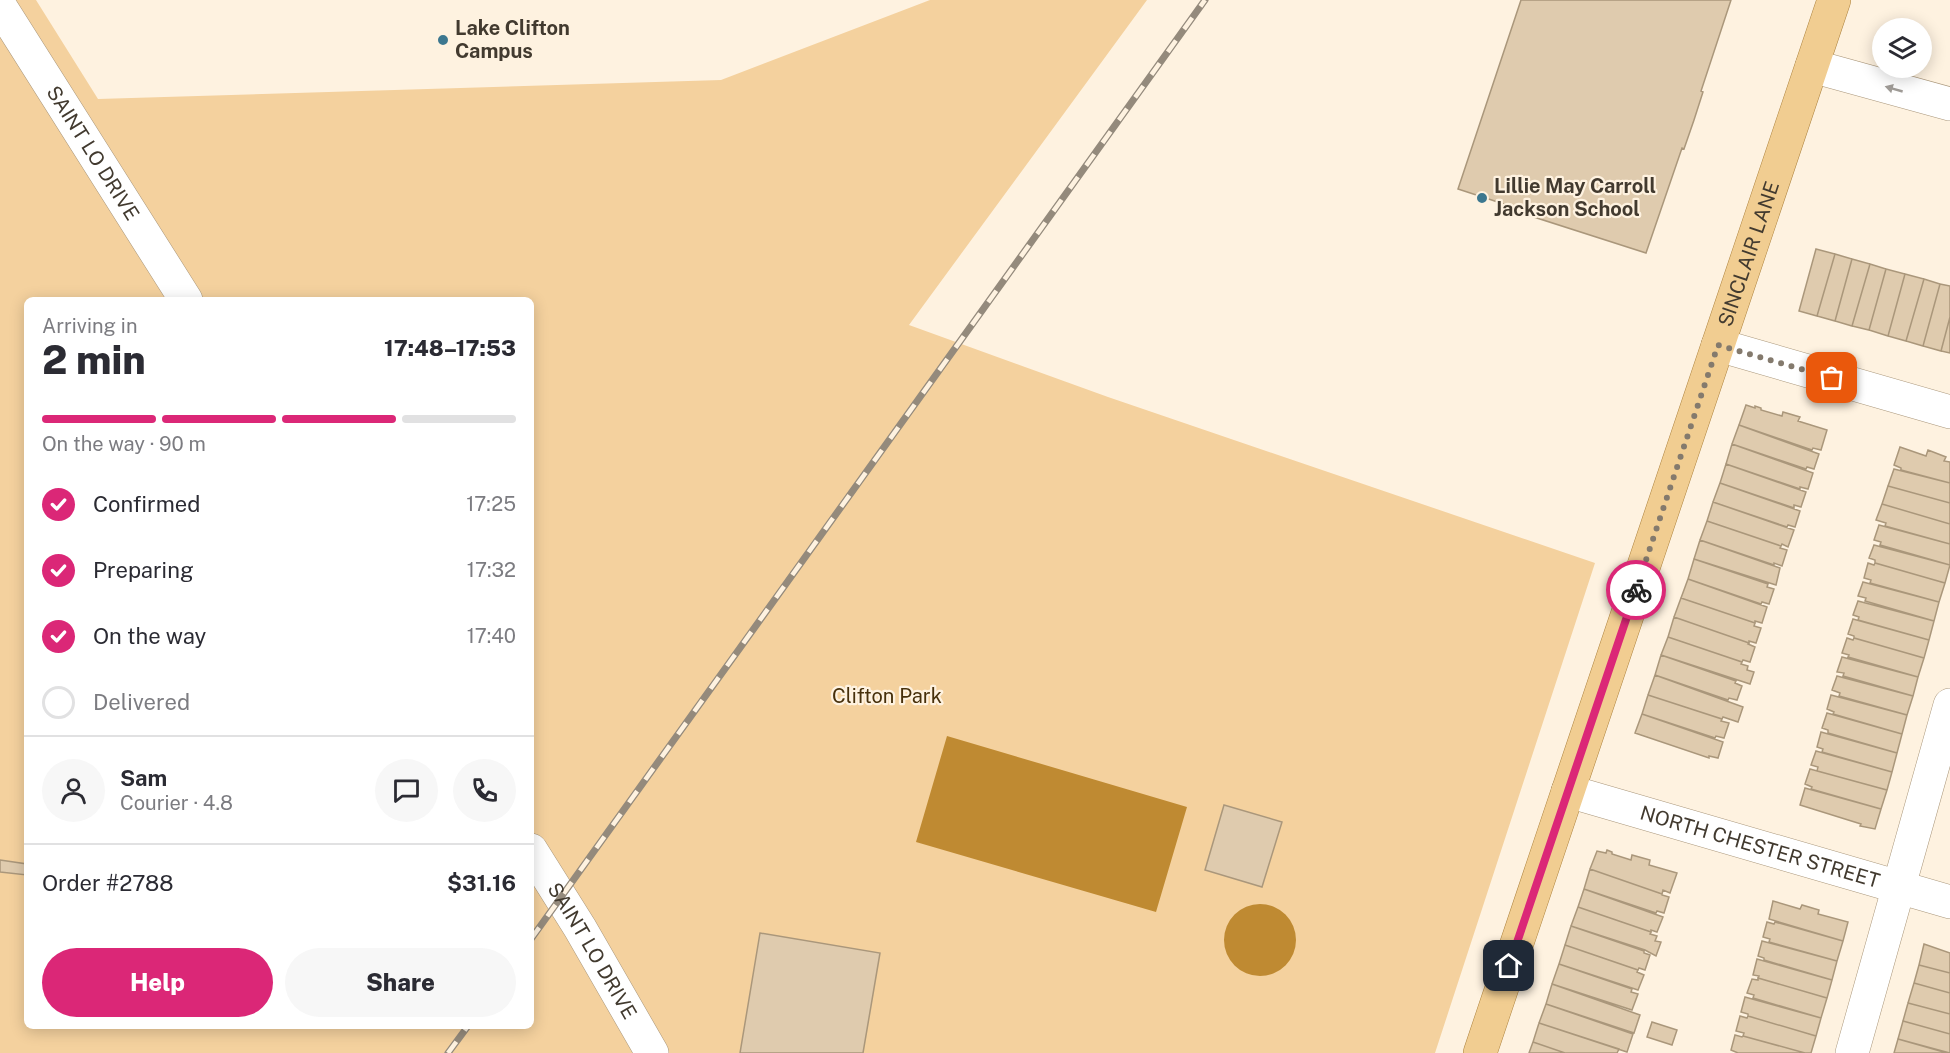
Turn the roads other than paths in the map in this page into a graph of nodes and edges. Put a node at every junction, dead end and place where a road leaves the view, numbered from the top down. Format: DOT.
graph roads {
  1 [pos="1834,0"];
  2 [pos="0,6"];
  3 [pos="1812,66"];
  4 [pos="1950,104"];
  5 [pos="184,297"];
  6 [pos="1718,345"];
  7 [pos="1950,412"];
  8 [pos="1950,705"];
  9 [pos="1568,791"];
  10 [pos="534,855"];
  11 [pos="1899,887"];
  12 [pos="1950,902"];
  13 [pos="652,1053"];
  14 [pos="1480,1053"];
  15 [pos="1852,1053"];
  1 -- 3 [label="main road, SINCLAIR LANE"];
  2 -- 5 [label="street, SAINT LO DRIVE"];
  4 -- 3 [label="street, one-way"];
  3 -- 6 [label="main road, SINCLAIR LANE"];
  6 -- 7 [label="street"];
  6 -- 9 [label="main road, SINCLAIR LANE"];
  8 -- 11 [label="street"];
  9 -- 11 [label="street, NORTH CHESTER STREET"];
  9 -- 14 [label="main road, SINCLAIR LANE"];
  10 -- 13 [label="street, SAINT LO DRIVE"];
  11 -- 12 [label="street, NORTH CHESTER STREET"];
  11 -- 15 [label="street"];
}
